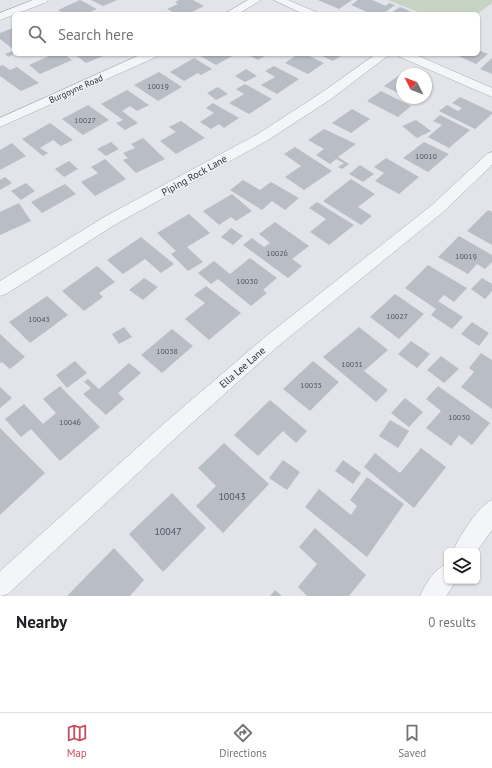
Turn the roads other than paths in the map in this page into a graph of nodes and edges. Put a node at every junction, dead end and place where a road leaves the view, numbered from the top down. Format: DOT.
graph roads {
  1 [pos="43,0"];
  2 [pos="256,0"];
  3 [pos="279,0"];
  4 [pos="12,12"];
  5 [pos="13,12"];
  6 [pos="234,12"];
  7 [pos="307,12"];
  8 [pos="0,17"];
  9 [pos="148,56"];
  10 [pos="381,56"];
  11 [pos="409,56"];
  12 [pos="492,92"];
  13 [pos="0,123"];
  14 [pos="492,157"];
  15 [pos="0,289"];
  16 [pos="492,511"];
  17 [pos="466,548"];
  18 [pos="444,579"];
  19 [pos="0,586"];
  20 [pos="0,592"];
  21 [pos="4,596"];
  22 [pos="432,596"];
  1 -- 5 [label="street"];
  2 -- 6 [label="street"];
  3 -- 7 [label="street"];
  4 -- 8 [label="street"];
  9 -- 13 [label="street, Burgoyne Road"];
  10 -- 15 [label="street, Piping Rock Lane"];
  11 -- 12 [label="street"];
  14 -- 19 [label="street, Ella Lee Lane"];
  16 -- 17 [label="street"];
  18 -- 22 [label="street"];
  20 -- 21 [label="street"];
}
